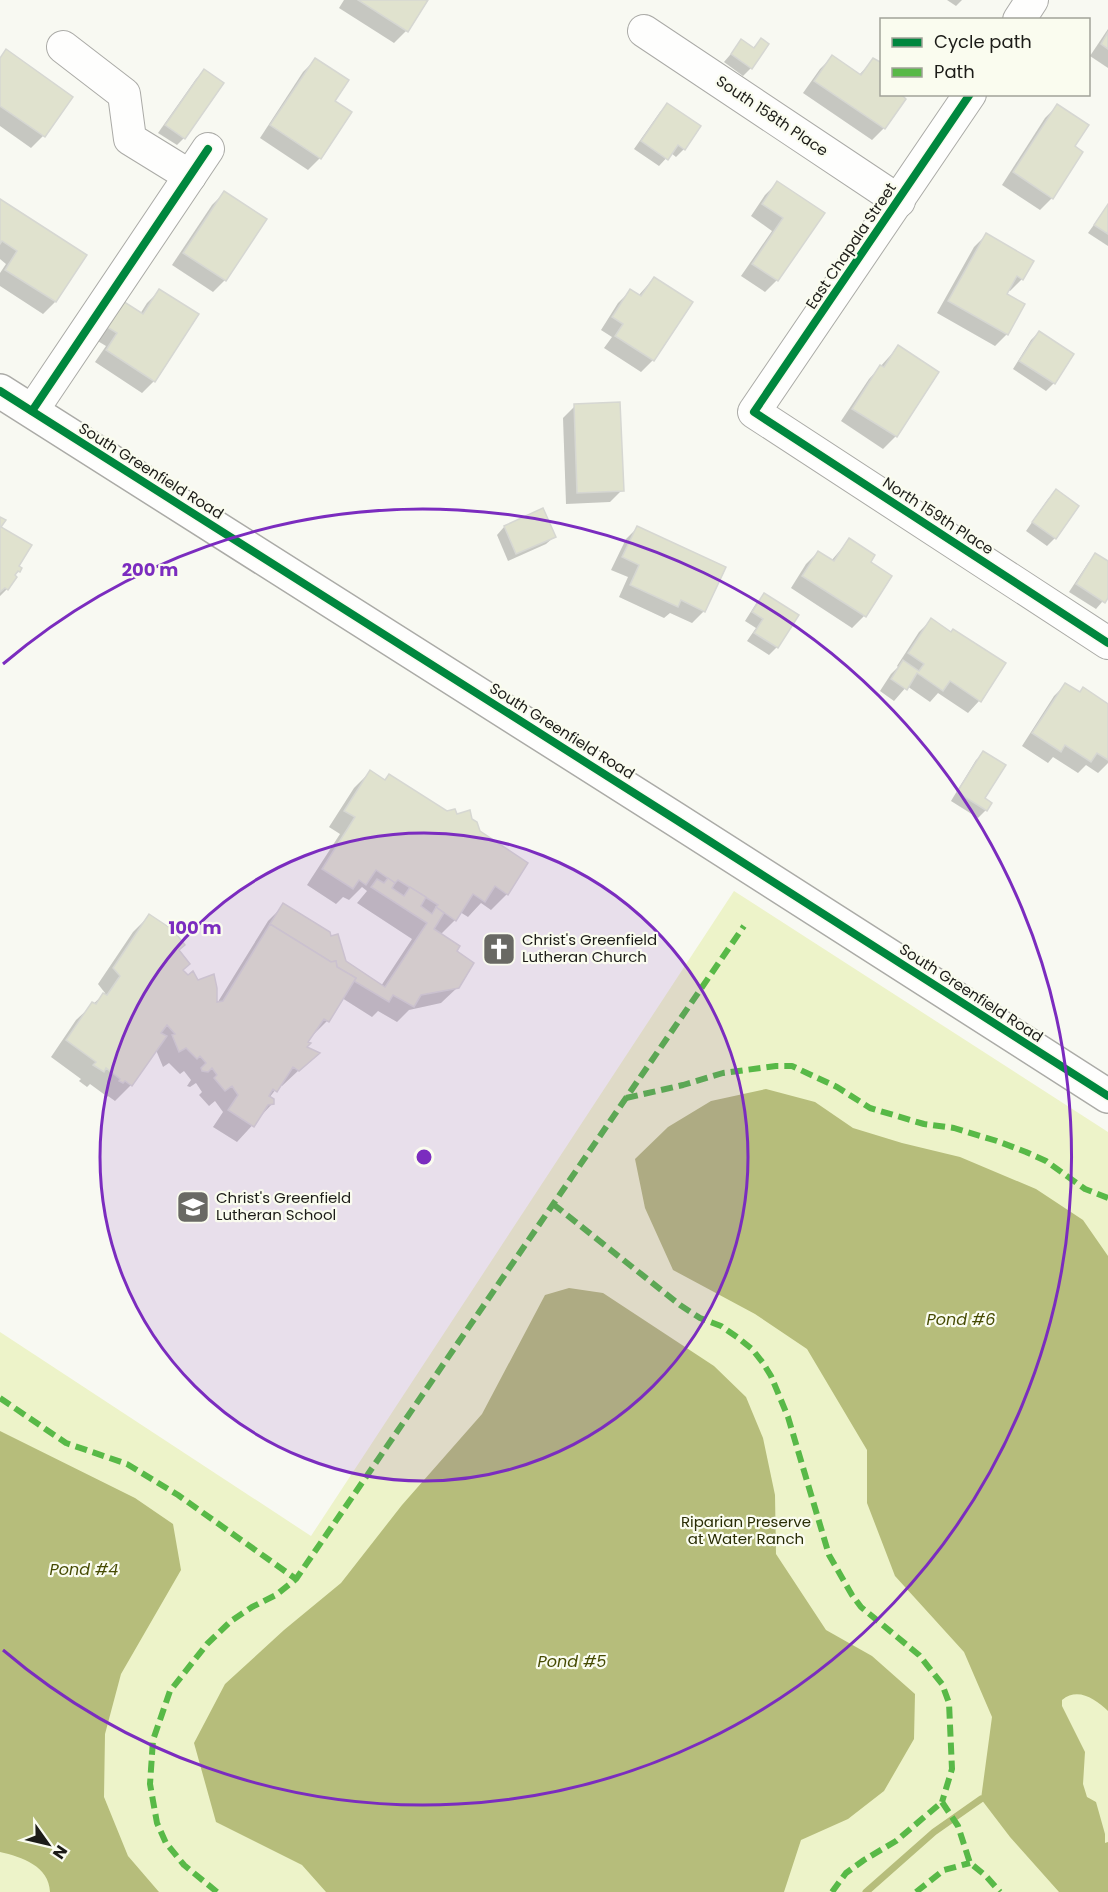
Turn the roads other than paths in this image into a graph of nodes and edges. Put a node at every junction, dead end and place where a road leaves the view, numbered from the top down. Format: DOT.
graph roads {
  1 [pos="1032,0"];
  2 [pos="1020,18"];
  3 [pos="644,31"];
  4 [pos="63,46"];
  5 [pos="969,96"];
  6 [pos="208,149"];
  7 [pos="190,176"];
  8 [pos="899,201"];
  9 [pos="1,395"];
  10 [pos="32,411"];
  11 [pos="754,412"];
  12 [pos="1108,644"];
  13 [pos="1108,1096"];
  1 -- 2 [label="street"];
  3 -- 8 [label="street, South 158th Place"];
  4 -- 7 [label="street"];
  5 -- 8 [label="street, East Chapala Street"];
  6 -- 7 [label="street"];
  7 -- 10 [label="street"];
  8 -- 11 [label="street, East Chapala Street"];
  9 -- 10 [label="main road, South Greenfield Road"];
  10 -- 13 [label="main road, South Greenfield Road"];
  11 -- 12 [label="street, North 159th Place"];
}
